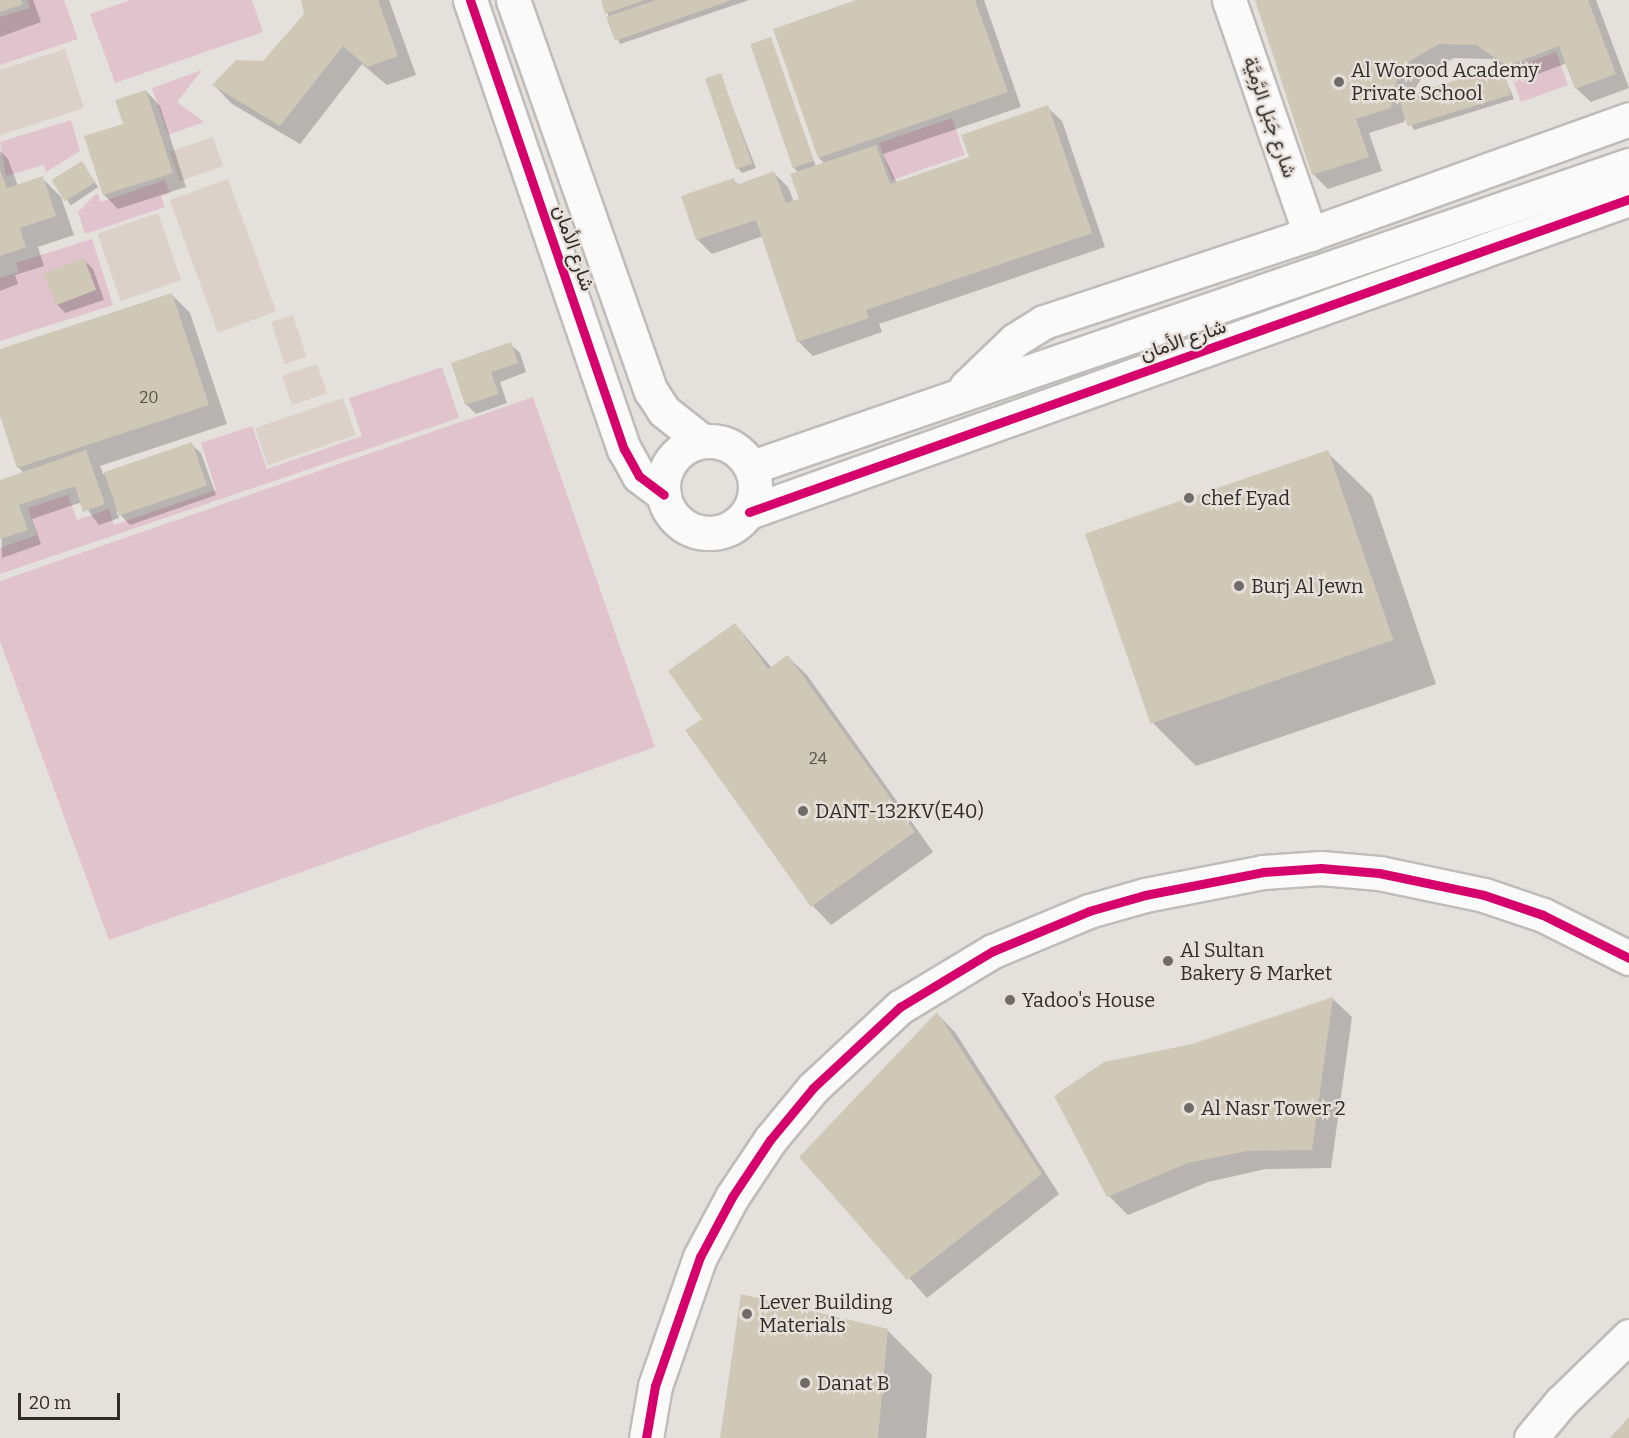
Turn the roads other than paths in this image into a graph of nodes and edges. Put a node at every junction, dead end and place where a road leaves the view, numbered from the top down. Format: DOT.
graph roads {
  1 [pos="470,0"];
  2 [pos="513,0"];
  3 [pos="1229,0"];
  4 [pos="1629,119"];
  5 [pos="1629,165"];
  6 [pos="1535,195"];
  7 [pos="1629,199"];
  8 [pos="1546,229"];
  9 [pos="1310,234"];
  10 [pos="957,395"];
  11 [pos="702,441"];
  12 [pos="752,467"];
  13 [pos="664,495"];
  14 [pos="748,512"];
  15 [pos="1629,958"];
  16 [pos="1629,1336"];
  17 [pos="646,1438"];
  18 [pos="1531,1438"];
  1 -- 13 [label="street, شارع الأمان"];
  2 -- 11 [label="street, شارع الأمان"];
  3 -- 9 [label="street, شارع جَبَل الرَّمِيَّة"];
  4 -- 9 [label="street"];
  5 -- 6 [label="street, شارع الأمان"];
  6 -- 8 [label="street"];
  6 -- 10 [label="street, شارع الأمان"];
  7 -- 8 [label="street, شارع الأمان"];
  8 -- 14 [label="street, شارع الأمان"];
  9 -- 10 [label="street"];
  10 -- 12 [label="street, شارع الأمان"];
  11 -- 12 [label="street"];
  11 -- 13 [label="street"];
  12 -- 14 [label="street"];
  13 -- 14 [label="street"];
  15 -- 17 [label="street"];
  16 -- 18 [label="street"];
}
